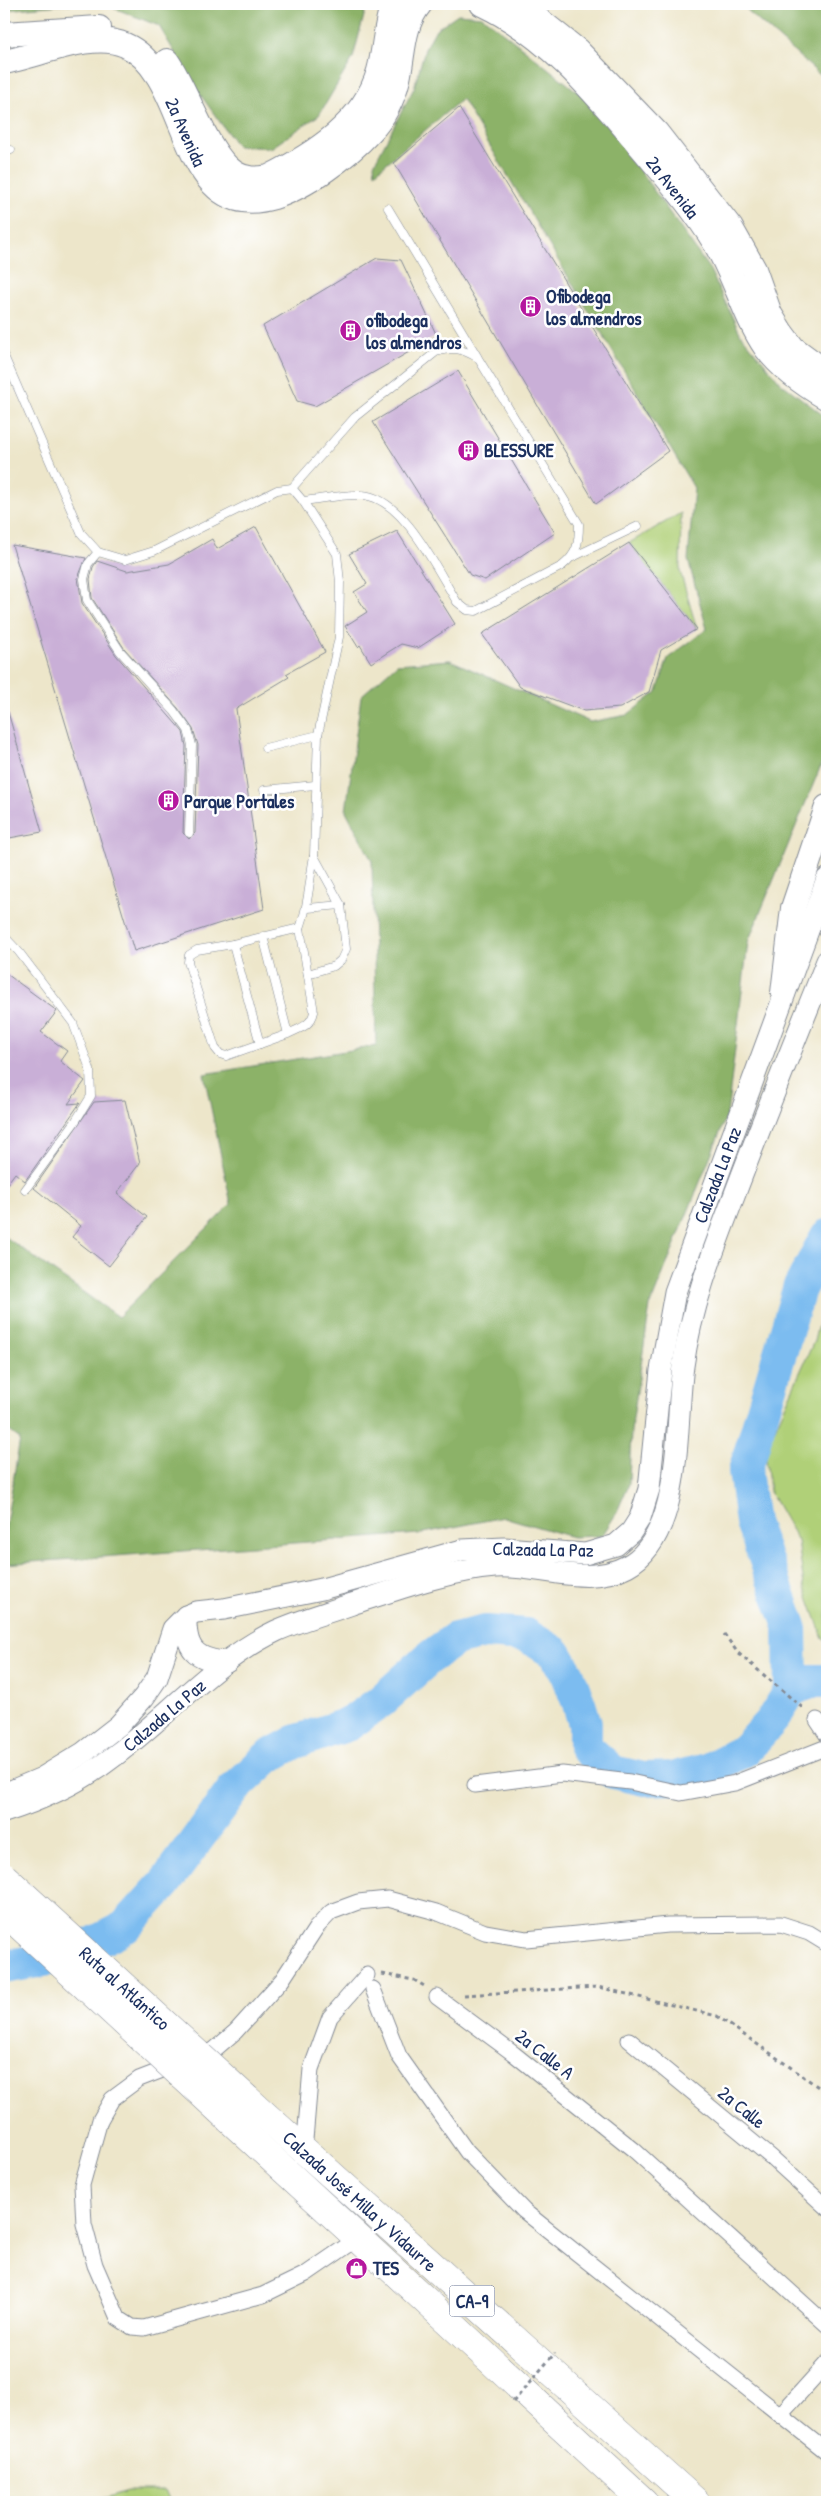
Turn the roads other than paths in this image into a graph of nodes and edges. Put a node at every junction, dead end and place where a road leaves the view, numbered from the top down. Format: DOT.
graph roads {
  1 [pos="392,4"];
  2 [pos="420,4"];
  3 [pos="482,4"];
  4 [pos="519,4"];
  5 [pos="4,34"];
  6 [pos="4,62"];
  7 [pos="388,208"];
  8 [pos="4,356"];
  9 [pos="478,358"];
  10 [pos="827,373"];
  11 [pos="827,398"];
  12 [pos="292,488"];
  13 [pos="303,501"];
  14 [pos="638,526"];
  15 [pos="98,552"];
  16 [pos="574,557"];
  17 [pos="318,735"];
  18 [pos="264,748"];
  19 [pos="315,785"];
  20 [pos="264,790"];
  21 [pos="827,807"];
  22 [pos="189,833"];
  23 [pos="314,856"];
  24 [pos="827,878"];
  25 [pos="342,905"];
  26 [pos="308,908"];
  27 [pos="300,928"];
  28 [pos="4,936"];
  29 [pos="263,936"];
  30 [pos="233,944"];
  31 [pos="827,961"];
  32 [pos="308,974"];
  33 [pos="783,993"];
  34 [pos="288,1034"];
  35 [pos="260,1044"];
  36 [pos="25,1190"];
  37 [pos="186,1616"];
  38 [pos="227,1662"];
  39 [pos="817,1720"];
  40 [pos="827,1735"];
  41 [pos="827,1747"];
  42 [pos="475,1785"];
  43 [pos="4,1794"];
  44 [pos="4,1812"];
  45 [pos="4,1877"];
  46 [pos="4,1911"];
  47 [pos="827,1944"];
  48 [pos="438,1997"];
  49 [pos="629,2040"];
  50 [pos="238,2109"];
  51 [pos="304,2151"];
  52 [pos="827,2208"];
  53 [pos="357,2239"];
  54 [pos="827,2325"];
  55 [pos="827,2363"];
  56 [pos="780,2415"];
  57 [pos="827,2452"];
  58 [pos="644,2502"];
  59 [pos="696,2502"];
  1 -- 5 [label="main road, 2a Avenida"];
  2 -- 6 [label="main road, 2a Avenida"];
  3 -- 11 [label="main road, 2a Avenida"];
  4 -- 10 [label="main road, 2a Avenida"];
  7 -- 9 [label="lane"];
  8 -- 15 [label="lane"];
  9 -- 12 [label="lane"];
  9 -- 16 [label="lane"];
  12 -- 13 [label="lane"];
  12 -- 15 [label="lane"];
  13 -- 16 [label="lane"];
  13 -- 17 [label="lane"];
  14 -- 16 [label="lane"];
  15 -- 22 [label="lane"];
  17 -- 18 [label="lane"];
  17 -- 19 [label="lane"];
  19 -- 20 [label="lane"];
  19 -- 23 [label="lane"];
  21 -- 33 [label="main road"];
  23 -- 25 [label="lane"];
  23 -- 26 [label="lane"];
  24 -- 33 [label="main road, Calzada La Paz"];
  25 -- 26 [label="lane"];
  25 -- 32 [label="lane"];
  26 -- 27 [label="lane"];
  27 -- 29 [label="lane"];
  27 -- 32 [label="lane"];
  28 -- 36 [label="lane"];
  29 -- 30 [label="lane"];
  29 -- 34 [label="lane"];
  30 -- 35 [label="lane"];
  30 -- 35 [label="lane"];
  31 -- 38 [label="main road, Calzada La Paz"];
  32 -- 34 [label="lane"];
  33 -- 37 [label="main road, Calzada La Paz"];
  34 -- 35 [label="lane"];
  37 -- 38 [label="main road"];
  37 -- 43 [label="main road, Calzada La Paz"];
  38 -- 44 [label="main road, Calzada La Paz"];
  39 -- 40 [label="street"];
  41 -- 42 [label="street"];
  45 -- 50 [label="highway, Ruta al Atlántico, bridge"];
  46 -- 50 [label="highway, Ruta al Atlántico, bridge"];
  47 -- 53 [label="street"];
  48 -- 54 [label="street, 2a Calle A"];
  49 -- 52 [label="street, 2a Calle"];
  50 -- 51 [label="highway, Calzada José Milla y Vidaurre / CA-9"];
  50 -- 53 [label="highway, Calzada José Milla y Vidaurre / CA-9"];
  51 -- 56 [label="street"];
  51 -- 59 [label="highway, Calzada José Milla y Vidaurre / CA-9"];
  53 -- 58 [label="highway, Calzada José Milla y Vidaurre / CA-9"];
  55 -- 56 [label="street"];
  56 -- 57 [label="street"];
}
